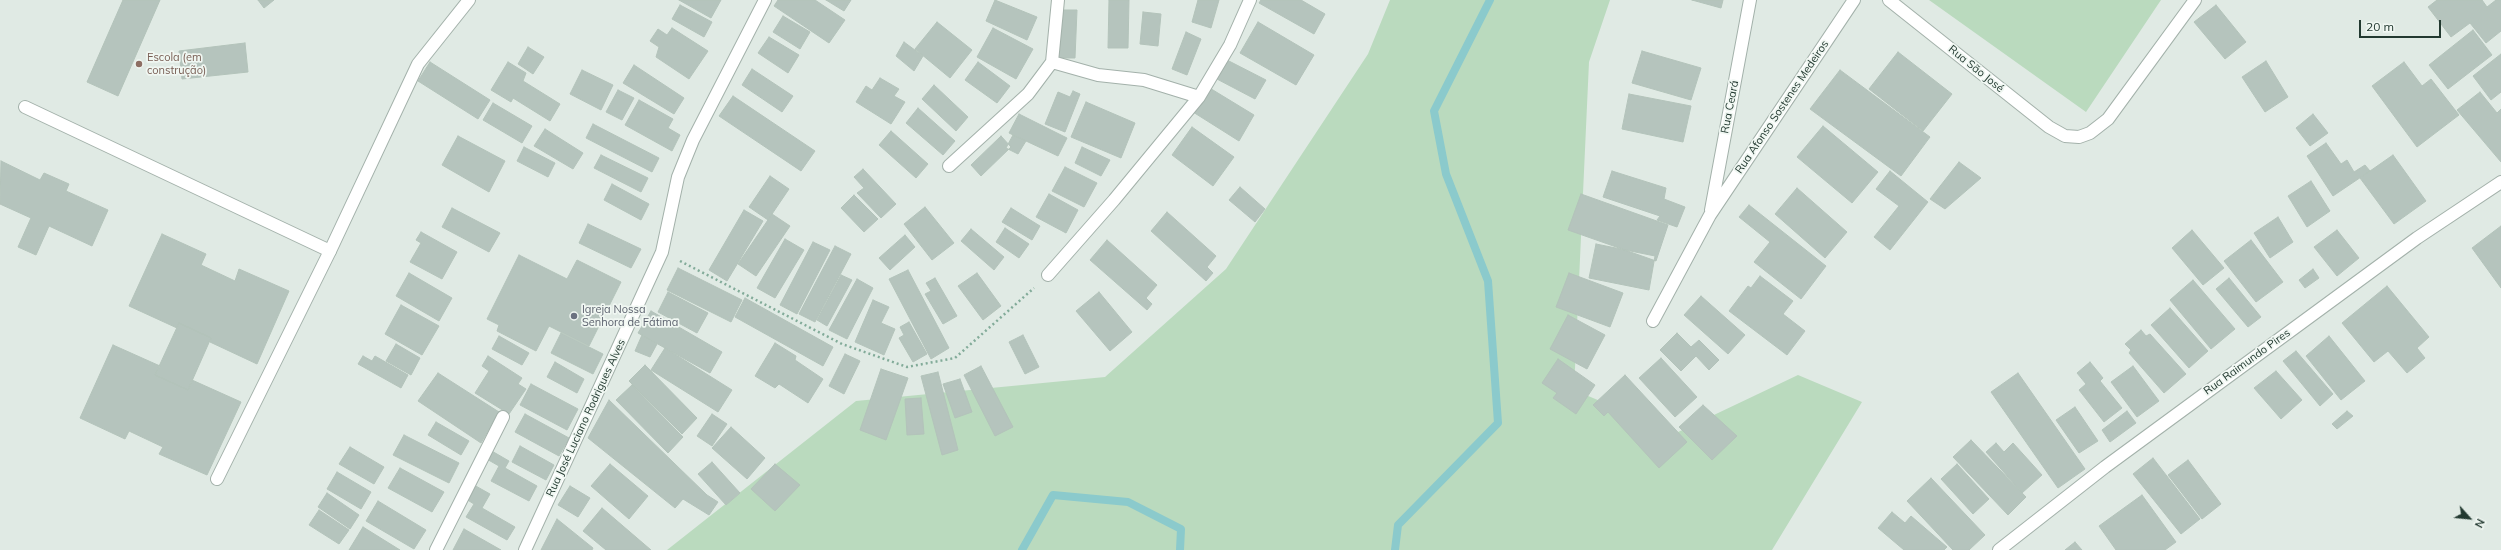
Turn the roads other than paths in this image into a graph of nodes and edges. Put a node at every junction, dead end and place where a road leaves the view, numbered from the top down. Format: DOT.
graph roads {
  1 [pos="470,0"];
  2 [pos="765,0"];
  3 [pos="1058,0"];
  4 [pos="1250,0"];
  5 [pos="1750,0"];
  6 [pos="1854,0"];
  7 [pos="1889,0"];
  8 [pos="2195,0"];
  9 [pos="1052,62"];
  10 [pos="1199,97"];
  11 [pos="25,107"];
  12 [pos="949,166"];
  13 [pos="2501,182"];
  14 [pos="1710,215"];
  15 [pos="330,251"];
  16 [pos="1048,275"];
  17 [pos="1653,321"];
  18 [pos="503,417"];
  19 [pos="217,480"];
  20 [pos="436,550"];
  21 [pos="525,550"];
  22 [pos="1999,550"];
  1 -- 15 [label="street"];
  2 -- 21 [label="street, Rua José Luciano Rodrigues Alves"];
  3 -- 9 [label="street"];
  4 -- 10 [label="street"];
  5 -- 14 [label="street, Rua Ceará"];
  6 -- 14 [label="street, Rua Afonso Sostenes Medeiros"];
  7 -- 8 [label="street, Rua São José"];
  9 -- 10 [label="street"];
  9 -- 12 [label="street"];
  10 -- 16 [label="street"];
  11 -- 15 [label="street"];
  13 -- 22 [label="street, Rua Raimundo Pires"];
  14 -- 17 [label="street"];
  15 -- 19 [label="street"];
  18 -- 20 [label="street"];
}
